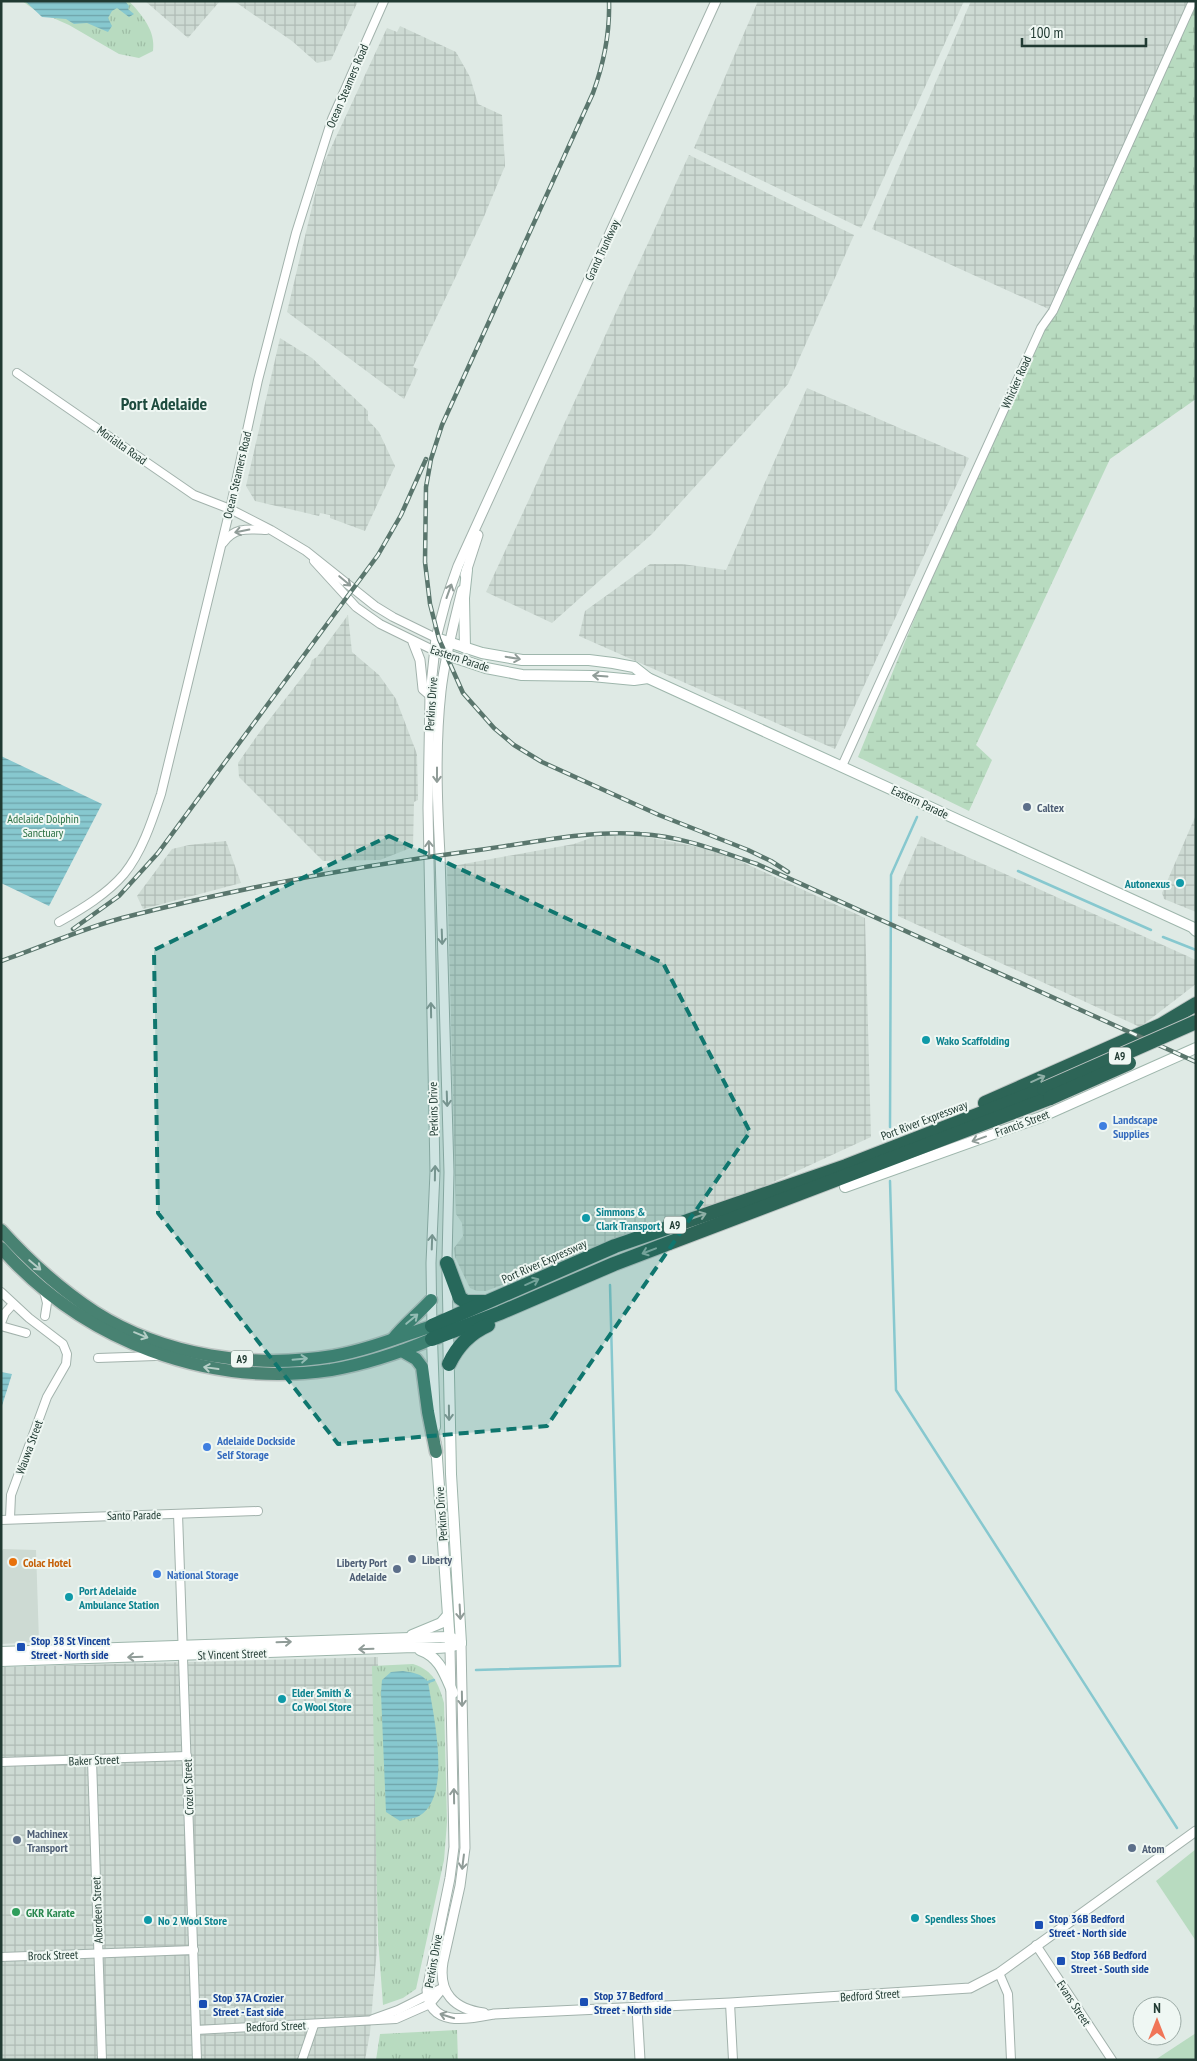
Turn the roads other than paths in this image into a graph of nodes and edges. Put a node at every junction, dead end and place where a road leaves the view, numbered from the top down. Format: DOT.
graph roads {
  1 [pos="384,1"];
  2 [pos="716,1"];
  3 [pos="1193,1"];
  4 [pos="17,373"];
  5 [pos="489,500"];
  6 [pos="230,509"];
  7 [pos="271,530"];
  8 [pos="220,547"];
  9 [pos="306,552"];
  10 [pos="467,570"];
  11 [pos="436,638"];
  12 [pos="413,642"];
  13 [pos="449,643"];
  14 [pos="465,648"];
  15 [pos="435,651"];
  16 [pos="447,656"];
  17 [pos="648,678"];
  18 [pos="430,695"];
  19 [pos="842,766"];
  20 [pos="59,922"];
  21 [pos="1194,928"];
  22 [pos="1196,1004"];
  23 [pos="1196,1022"];
  24 [pos="1196,1032"];
  25 [pos="1196,1048"];
  26 [pos="1047,1094"];
  27 [pos="867,1159"];
  28 [pos="845,1187"];
  29 [pos="728,1221"];
  30 [pos="1,1230"];
  31 [pos="1,1248"];
  32 [pos="447,1261"];
  33 [pos="44,1291"];
  34 [pos="1,1292"];
  35 [pos="545,1294"];
  36 [pos="431,1300"];
  37 [pos="487,1302"];
  38 [pos="13,1304"];
  39 [pos="45,1316"];
  40 [pos="1,1324"];
  41 [pos="448,1326"];
  42 [pos="26,1333"];
  43 [pos="432,1333"];
  44 [pos="393,1339"];
  45 [pos="402,1351"];
  46 [pos="161,1356"];
  47 [pos="98,1358"];
  48 [pos="448,1364"];
  49 [pos="436,1452"];
  50 [pos="258,1511"];
  51 [pos="178,1514"];
  52 [pos="5,1519"];
  53 [pos="448,1615"];
  54 [pos="412,1642"];
  55 [pos="450,1643"];
  56 [pos="461,1643"];
  57 [pos="183,1650"];
  58 [pos="1,1652"];
  59 [pos="1,1662"];
  60 [pos="452,1693"];
  61 [pos="187,1756"];
  62 [pos="92,1760"];
  63 [pos="1,1762"];
  64 [pos="1196,1831"];
  65 [pos="1036,1945"];
  66 [pos="194,1950"];
  67 [pos="99,1954"];
  68 [pos="1,1957"];
  69 [pos="999,1973"];
  70 [pos="444,1988"];
  71 [pos="429,2000"];
  72 [pos="730,2004"];
  73 [pos="638,2008"];
  74 [pos="494,2014"];
  75 [pos="314,2025"];
  76 [pos="196,2030"];
  77 [pos="102,2060"];
  78 [pos="197,2060"];
  79 [pos="302,2060"];
  80 [pos="640,2060"];
  81 [pos="733,2060"];
  82 [pos="1011,2060"];
  83 [pos="1112,2060"];
  1 -- 6 [label="street, Ocean Steamers Road"];
  2 -- 5 [label="street, Grand Trunkway"];
  3 -- 19 [label="street, Whicker Road"];
  4 -- 6 [label="street, Morialta Road"];
  5 -- 10 [label="street, Grand Trunkway"];
  11 -- 5 [label="street, Grand Trunkway, one-way"];
  6 -- 7 [label="street, Eastern Parade"];
  6 -- 8 [label="street, Ocean Steamers Road"];
  7 -- 8 [label="street, one-way"];
  7 -- 9 [label="street, Eastern Parade"];
  8 -- 20 [label="street, Ocean Steamers Road"];
  9 -- 11 [label="street, Eastern Parade, one-way"];
  9 -- 12 [label="street, Eastern Parade"];
  10 -- 13 [label="street, Grand Trunkway"];
  10 -- 14 [label="main road"];
  11 -- 13 [label="main road, Eastern Parade"];
  11 -- 15 [label="street, Grand Trunkway"];
  12 -- 15 [label="street, Eastern Parade"];
  12 -- 18 [label="street"];
  13 -- 14 [label="main road, Eastern Parade"];
  13 -- 16 [label="street, Perkins Drive"];
  14 -- 17 [label="main road, Eastern Parade, one-way"];
  15 -- 16 [label="main road, Eastern Parade"];
  15 -- 18 [label="street, Perkins Drive"];
  17 -- 16 [label="main road, Eastern Parade, one-way"];
  16 -- 32 [label="street, Perkins Drive, one-way"];
  17 -- 19 [label="main road, Eastern Parade"];
  36 -- 18 [label="street, Perkins Drive, one-way"];
  19 -- 21 [label="main road, Eastern Parade"];
  27 -- 22 [label="highway, one-way"];
  23 -- 26 [label="highway, Port River Expressway / A9, bridge"];
  24 -- 26 [label="highway, Port River Expressway / A9, bridge"];
  25 -- 28 [label="main road, Francis Street, one-way"];
  26 -- 27 [label="highway, Port River Expressway / A9"];
  26 -- 29 [label="highway, Port River Expressway / A9"];
  37 -- 27 [label="highway, Port River Expressway / A9, one-way"];
  28 -- 29 [label="highway"];
  29 -- 35 [label="highway, Port River Expressway / A9, one-way"];
  30 -- 44 [label="highway, Port River Expressway / A9, one-way"];
  31 -- 33 [label="highway, Port River Expressway / A9"];
  32 -- 37 [label="highway"];
  32 -- 41 [label="street, Perkins Drive"];
  33 -- 39 [label="street"];
  33 -- 46 [label="highway, Port River Expressway / A9"];
  34 -- 38 [label="street, Wauwa Street"];
  35 -- 41 [label="highway, Port River Expressway / A9"];
  35 -- 48 [label="highway"];
  36 -- 43 [label="street, Perkins Drive"];
  44 -- 36 [label="highway, one-way"];
  37 -- 41 [label="highway, Port River Expressway / A9"];
  38 -- 40 [label="street"];
  38 -- 52 [label="street, Wauwa Street"];
  40 -- 42 [label="street"];
  41 -- 43 [label="highway, Port River Expressway / A9"];
  41 -- 48 [label="main road, Perkins Drive"];
  43 -- 44 [label="highway, Port River Expressway / A9"];
  43 -- 45 [label="highway, Port River Expressway / A9"];
  43 -- 49 [label="main road, Perkins Drive"];
  45 -- 46 [label="highway, Port River Expressway / A9, one-way"];
  45 -- 49 [label="highway"];
  46 -- 47 [label="street"];
  48 -- 56 [label="main road, Perkins Drive, one-way"];
  49 -- 53 [label="main road, Perkins Drive"];
  50 -- 51 [label="street, Santo Parade"];
  51 -- 52 [label="street, Santo Parade"];
  51 -- 57 [label="street, Crozier Street"];
  53 -- 54 [label="main road"];
  53 -- 55 [label="main road, Perkins Drive"];
  54 -- 55 [label="main road, St Vincent Street"];
  54 -- 57 [label="main road, St Vincent Street"];
  54 -- 60 [label="main road"];
  55 -- 56 [label="main road, St Vincent Street"];
  55 -- 60 [label="street, Perkins Drive"];
  56 -- 70 [label="street, Perkins Drive, one-way"];
  57 -- 58 [label="main road, St Vincent Street"];
  57 -- 59 [label="main road, St Vincent Street, one-way"];
  57 -- 61 [label="street, Crozier Street"];
  71 -- 60 [label="street, Perkins Drive, one-way"];
  61 -- 62 [label="street, Baker Street"];
  61 -- 66 [label="street, Crozier Street"];
  62 -- 63 [label="street, Baker Street"];
  62 -- 67 [label="street, Aberdeen Street"];
  64 -- 65 [label="street, Bedford Street"];
  65 -- 69 [label="street, Bedford Street"];
  65 -- 83 [label="street, Evans Street"];
  66 -- 67 [label="street, Brock Street"];
  66 -- 76 [label="street, Crozier Street"];
  67 -- 68 [label="street, Brock Street"];
  67 -- 77 [label="street, Aberdeen Street"];
  69 -- 72 [label="street, Bedford Street"];
  69 -- 82 [label="street"];
  70 -- 71 [label="street, Bedford Street"];
  70 -- 74 [label="street, Perkins Drive"];
  74 -- 71 [label="street, Perkins Drive, one-way"];
  71 -- 75 [label="street, Bedford Street"];
  72 -- 73 [label="street, Bedford Street"];
  72 -- 81 [label="street"];
  73 -- 74 [label="street, Bedford Street"];
  73 -- 80 [label="street"];
  75 -- 76 [label="street, Bedford Street"];
  75 -- 79 [label="street"];
  76 -- 78 [label="street, Crozier Street"];
}
